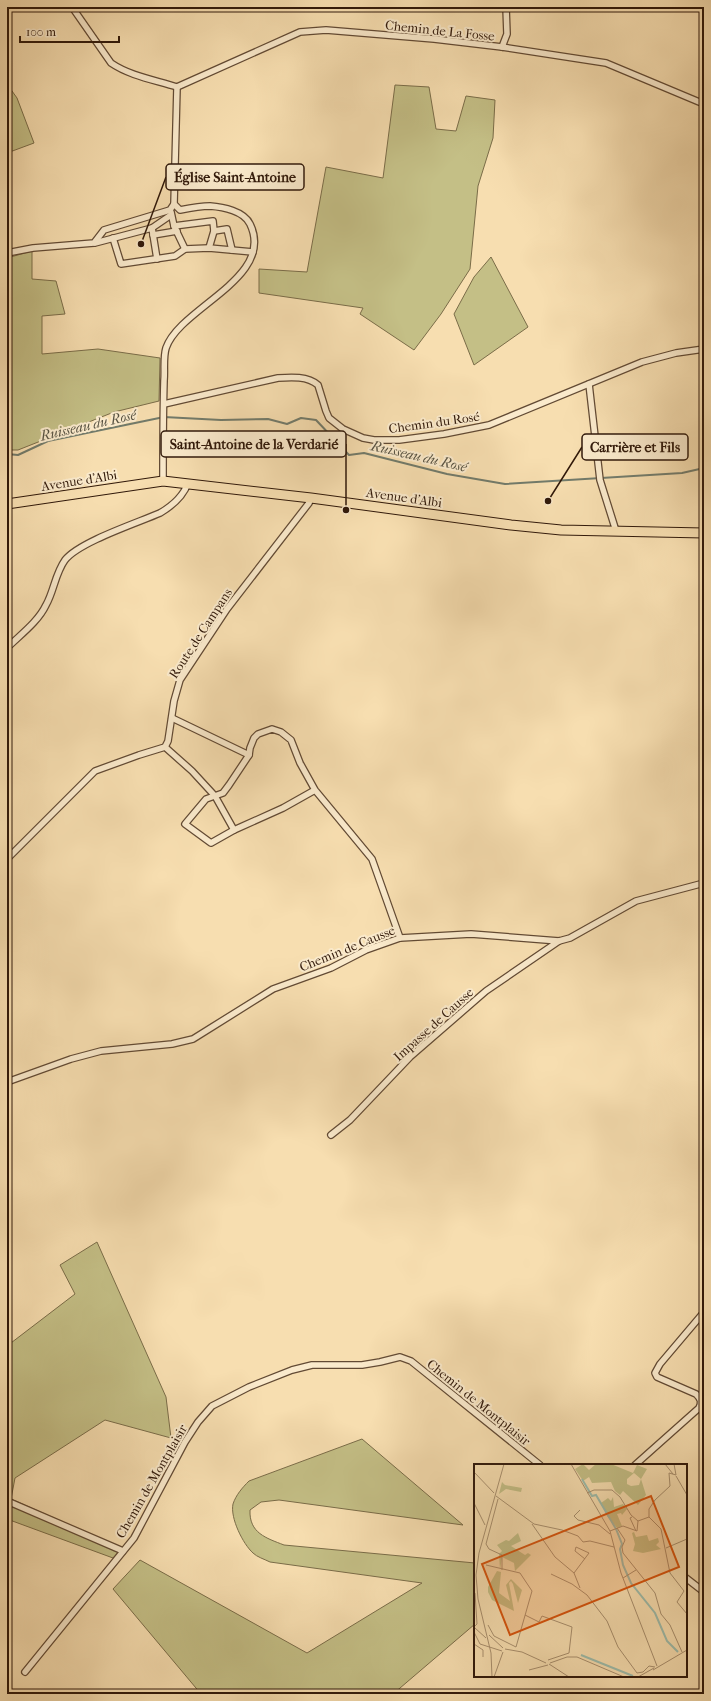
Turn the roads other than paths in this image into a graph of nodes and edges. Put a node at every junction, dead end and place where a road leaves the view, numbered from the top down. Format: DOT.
graph roads {
  1 [pos="72,7"];
  2 [pos="506,7"];
  3 [pos="502,47"];
  4 [pos="177,87"];
  5 [pos="704,104"];
  6 [pos="174,204"];
  7 [pos="171,212"];
  8 [pos="152,228"];
  9 [pos="176,228"];
  10 [pos="214,231"];
  11 [pos="153,235"];
  12 [pos="113,238"];
  13 [pos="94,243"];
  14 [pos="209,248"];
  15 [pos="184,249"];
  16 [pos="232,250"];
  17 [pos="253,252"];
  18 [pos="7,253"];
  19 [pos="157,259"];
  20 [pos="704,349"];
  21 [pos="589,384"];
  22 [pos="164,404"];
  23 [pos="163,481"];
  24 [pos="188,483"];
  25 [pos="311,498"];
  26 [pos="7,504"];
  27 [pos="616,531"];
  28 [pos="704,533"];
  29 [pos="7,648"];
  30 [pos="172,718"];
  31 [pos="165,747"];
  32 [pos="249,755"];
  33 [pos="315,790"];
  34 [pos="215,796"];
  35 [pos="234,830"];
  36 [pos="7,859"];
  37 [pos="704,883"];
  38 [pos="400,938"];
  39 [pos="559,941"];
  40 [pos="7,1082"];
  41 [pos="331,1135"];
  42 [pos="704,1312"];
  43 [pos="539,1464"];
  44 [pos="636,1464"];
  45 [pos="7,1501"];
  46 [pos="123,1551"];
  47 [pos="687,1579"];
  48 [pos="704,1592"];
  49 [pos="25,1672"];
  1 -- 4 [label="street"];
  2 -- 3 [label="street"];
  3 -- 4 [label="street, Chemin de La Fosse"];
  3 -- 5 [label="street, Chemin de La Fosse"];
  4 -- 6 [label="street"];
  6 -- 7 [label="street"];
  6 -- 17 [label="street"];
  7 -- 8 [label="street"];
  7 -- 9 [label="street"];
  7 -- 13 [label="street"];
  8 -- 11 [label="street"];
  8 -- 12 [label="street"];
  9 -- 10 [label="street"];
  9 -- 11 [label="street"];
  9 -- 15 [label="street"];
  10 -- 14 [label="street"];
  10 -- 16 [label="street"];
  11 -- 19 [label="street"];
  12 -- 13 [label="street"];
  12 -- 19 [label="street"];
  13 -- 18 [label="street"];
  14 -- 15 [label="street"];
  14 -- 16 [label="street"];
  15 -- 19 [label="street"];
  16 -- 17 [label="street"];
  17 -- 22 [label="street"];
  20 -- 21 [label="street, Chemin du Rosé"];
  21 -- 22 [label="street, Chemin du Rosé"];
  21 -- 27 [label="street"];
  22 -- 23 [label="street"];
  23 -- 24 [label="main road, Avenue d'Albi"];
  23 -- 26 [label="main road, Avenue d'Albi"];
  24 -- 25 [label="main road, Avenue d'Albi"];
  24 -- 29 [label="street"];
  25 -- 27 [label="main road, Avenue d'Albi"];
  25 -- 30 [label="street, Route de Campans"];
  27 -- 28 [label="main road, Avenue d'Albi"];
  30 -- 31 [label="street, Route de Campans"];
  30 -- 32 [label="street"];
  31 -- 34 [label="street"];
  31 -- 36 [label="street"];
  32 -- 33 [label="street"];
  32 -- 34 [label="street"];
  33 -- 35 [label="street"];
  33 -- 38 [label="street"];
  34 -- 35 [label="street"];
  34 -- 35 [label="street"];
  37 -- 39 [label="street, Chemin de Causse"];
  38 -- 39 [label="street, Chemin de Causse"];
  38 -- 40 [label="street, Chemin de Causse"];
  39 -- 41 [label="street, Impasse de Causse"];
  42 -- 44 [label="street"];
  43 -- 46 [label="street, Chemin de Montplaisir"];
  45 -- 46 [label="street"];
  46 -- 49 [label="street, Chemin de Montplaisir"];
  47 -- 48 [label="street"];
}
